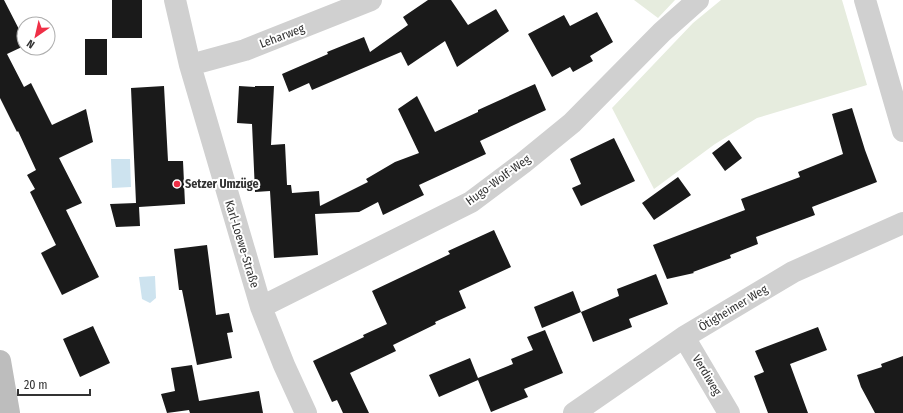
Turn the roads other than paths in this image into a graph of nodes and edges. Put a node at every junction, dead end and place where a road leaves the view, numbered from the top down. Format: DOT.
graph roads {
  1 [pos="175,0"];
  2 [pos="371,0"];
  3 [pos="698,0"];
  4 [pos="865,0"];
  5 [pos="190,65"];
  6 [pos="903,131"];
  7 [pos="903,223"];
  8 [pos="261,307"];
  9 [pos="684,337"];
  10 [pos="0,361"];
  11 [pos="10,413"];
  12 [pos="306,413"];
  13 [pos="574,413"];
  14 [pos="730,413"];
  1 -- 5 [label="street, Karl-Loewe-Straße"];
  2 -- 5 [label="street, Leharweg"];
  3 -- 8 [label="street, Hugo-Wolf-Weg"];
  4 -- 6 [label="street"];
  5 -- 8 [label="street, Karl-Loewe-Straße"];
  7 -- 9 [label="street, Ötigheimer Weg"];
  8 -- 12 [label="street, Karl-Loewe-Straße"];
  9 -- 13 [label="street, Ötigheimer Weg"];
  9 -- 14 [label="street, Verdiweg"];
  10 -- 11 [label="street"];
}
